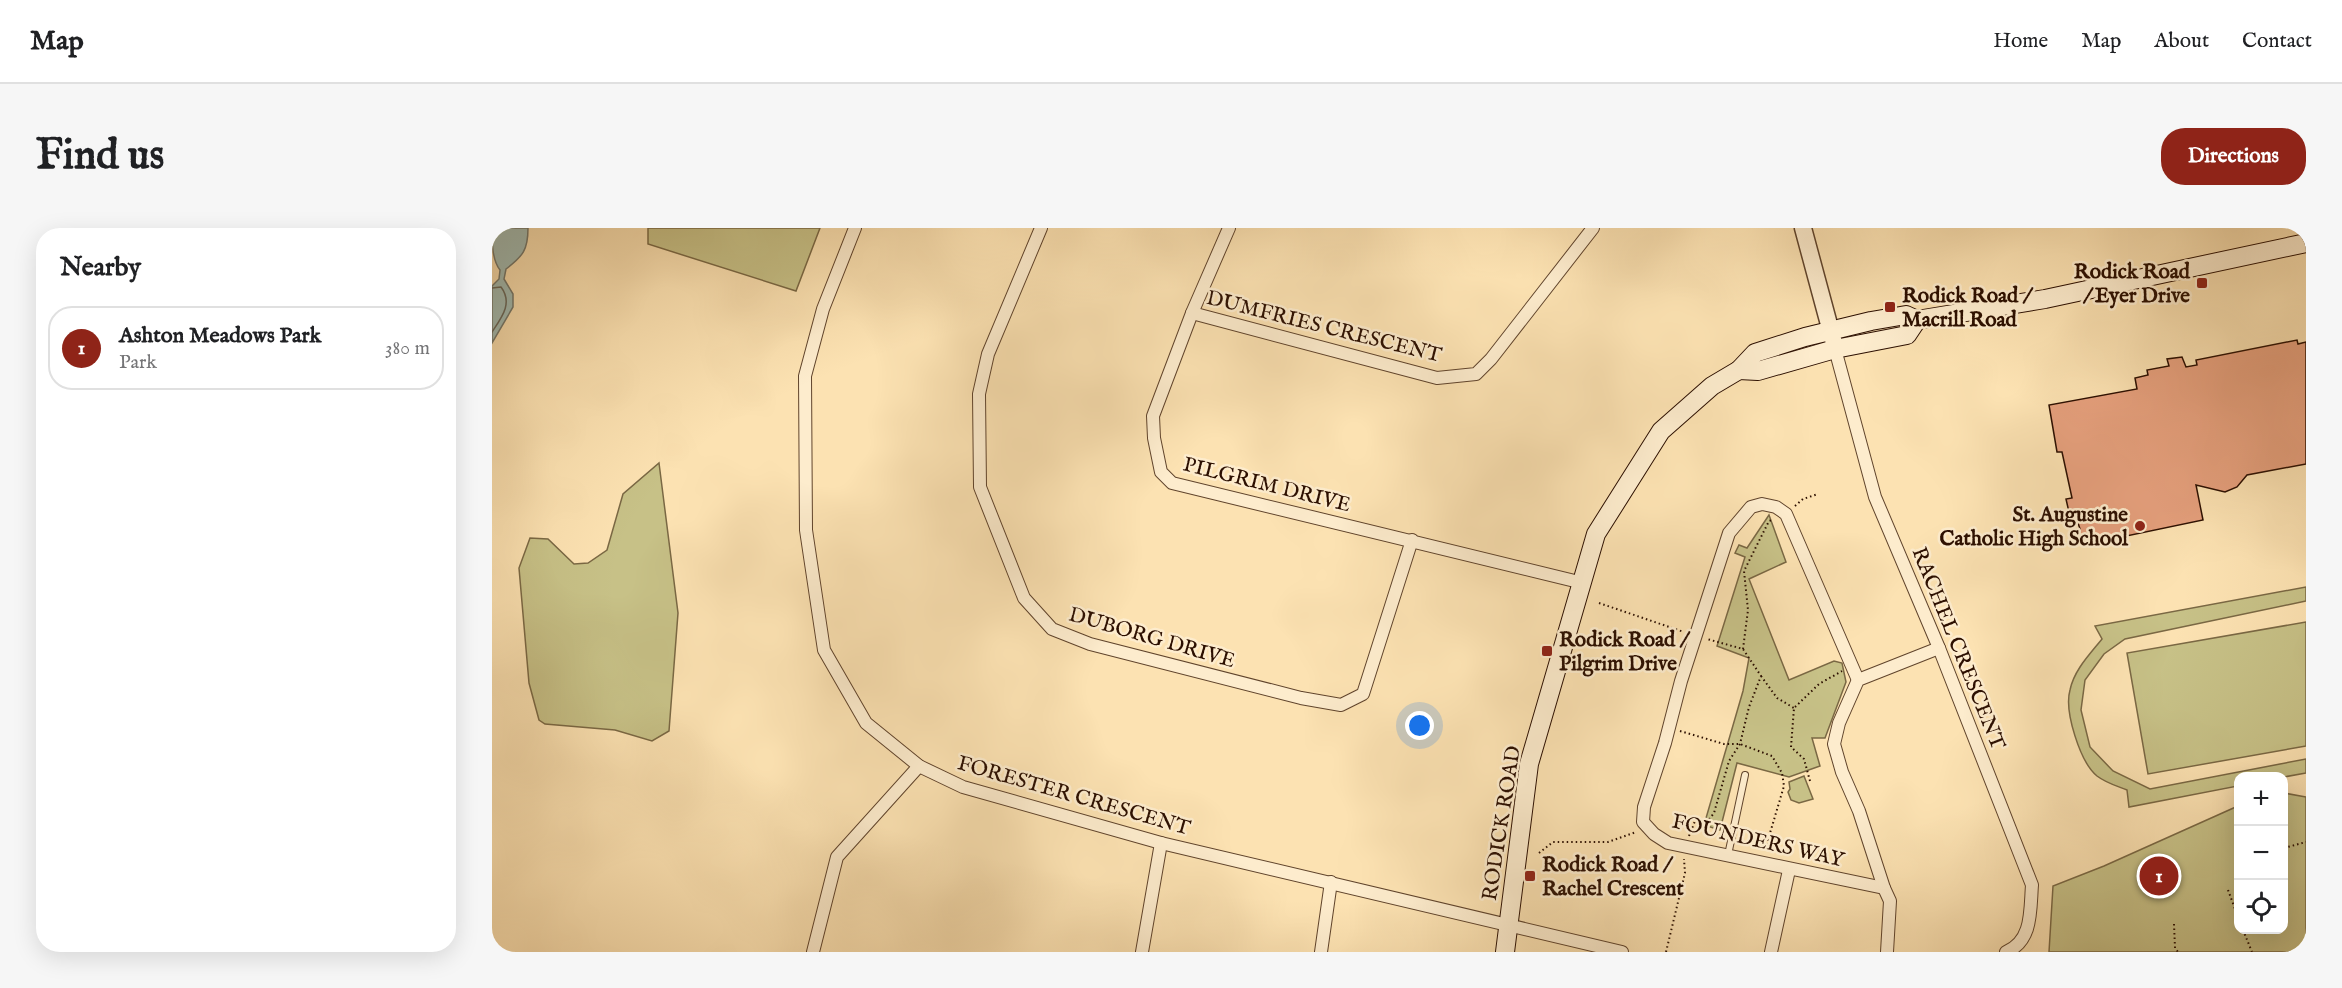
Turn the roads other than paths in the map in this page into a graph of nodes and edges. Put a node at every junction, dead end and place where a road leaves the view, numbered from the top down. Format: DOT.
graph roads {
  1 [pos="855,228"];
  2 [pos="1041,228"];
  3 [pos="1229,228"];
  4 [pos="1593,228"];
  5 [pos="1803,228"];
  6 [pos="2306,243"];
  7 [pos="1192,313"];
  8 [pos="1917,320"];
  9 [pos="1831,331"];
  10 [pos="1835,350"];
  11 [pos="1739,370"];
  12 [pos="1412,540"];
  13 [pos="1583,583"];
  14 [pos="1939,648"];
  15 [pos="1855,675"];
  16 [pos="919,766"];
  17 [pos="1745,775"];
  18 [pos="1161,843"];
  19 [pos="1728,855"];
  20 [pos="1789,870"];
  21 [pos="1331,882"];
  22 [pos="1884,888"];
  23 [pos="1508,926"];
  24 [pos="2010,951"];
  25 [pos="813,952"];
  26 [pos="1142,952"];
  27 [pos="1321,952"];
  28 [pos="1505,952"];
  29 [pos="1622,952"];
  30 [pos="1771,952"];
  31 [pos="1887,952"];
  1 -- 16 [label="street, FORESTER CRESCENT"];
  2 -- 12 [label="street, DUBORG DRIVE"];
  3 -- 7 [label="street, PILGRIM DRIVE"];
  4 -- 7 [label="street, DUMFRIES CRESCENT"];
  5 -- 9 [label="street"];
  6 -- 8 [label="main road, RODICK ROAD"];
  7 -- 12 [label="street, PILGRIM DRIVE"];
  8 -- 9 [label="main road, RODICK ROAD"];
  8 -- 10 [label="main road, RODICK ROAD"];
  9 -- 10 [label="street"];
  9 -- 11 [label="main road, RODICK ROAD"];
  10 -- 11 [label="main road, RODICK ROAD"];
  10 -- 14 [label="street, RACHEL CRESCENT"];
  11 -- 13 [label="main road, RODICK ROAD"];
  12 -- 13 [label="street, PILGRIM DRIVE"];
  13 -- 23 [label="main road, RODICK ROAD"];
  14 -- 15 [label="street"];
  14 -- 24 [label="street, RACHEL CRESCENT"];
  15 -- 19 [label="street, FOUNDERS WAY"];
  15 -- 22 [label="street, FOUNDERS WAY"];
  16 -- 18 [label="street, FORESTER CRESCENT"];
  16 -- 25 [label="street"];
  17 -- 19 [label="lane"];
  18 -- 21 [label="street, FORESTER CRESCENT"];
  18 -- 26 [label="street"];
  19 -- 20 [label="street, FOUNDERS WAY"];
  20 -- 22 [label="street, FOUNDERS WAY"];
  20 -- 30 [label="street"];
  21 -- 23 [label="street, FORESTER CRESCENT"];
  21 -- 27 [label="street"];
  22 -- 31 [label="street, FOUNDERS WAY"];
  23 -- 28 [label="main road, RODICK ROAD"];
  23 -- 29 [label="street"];
}
